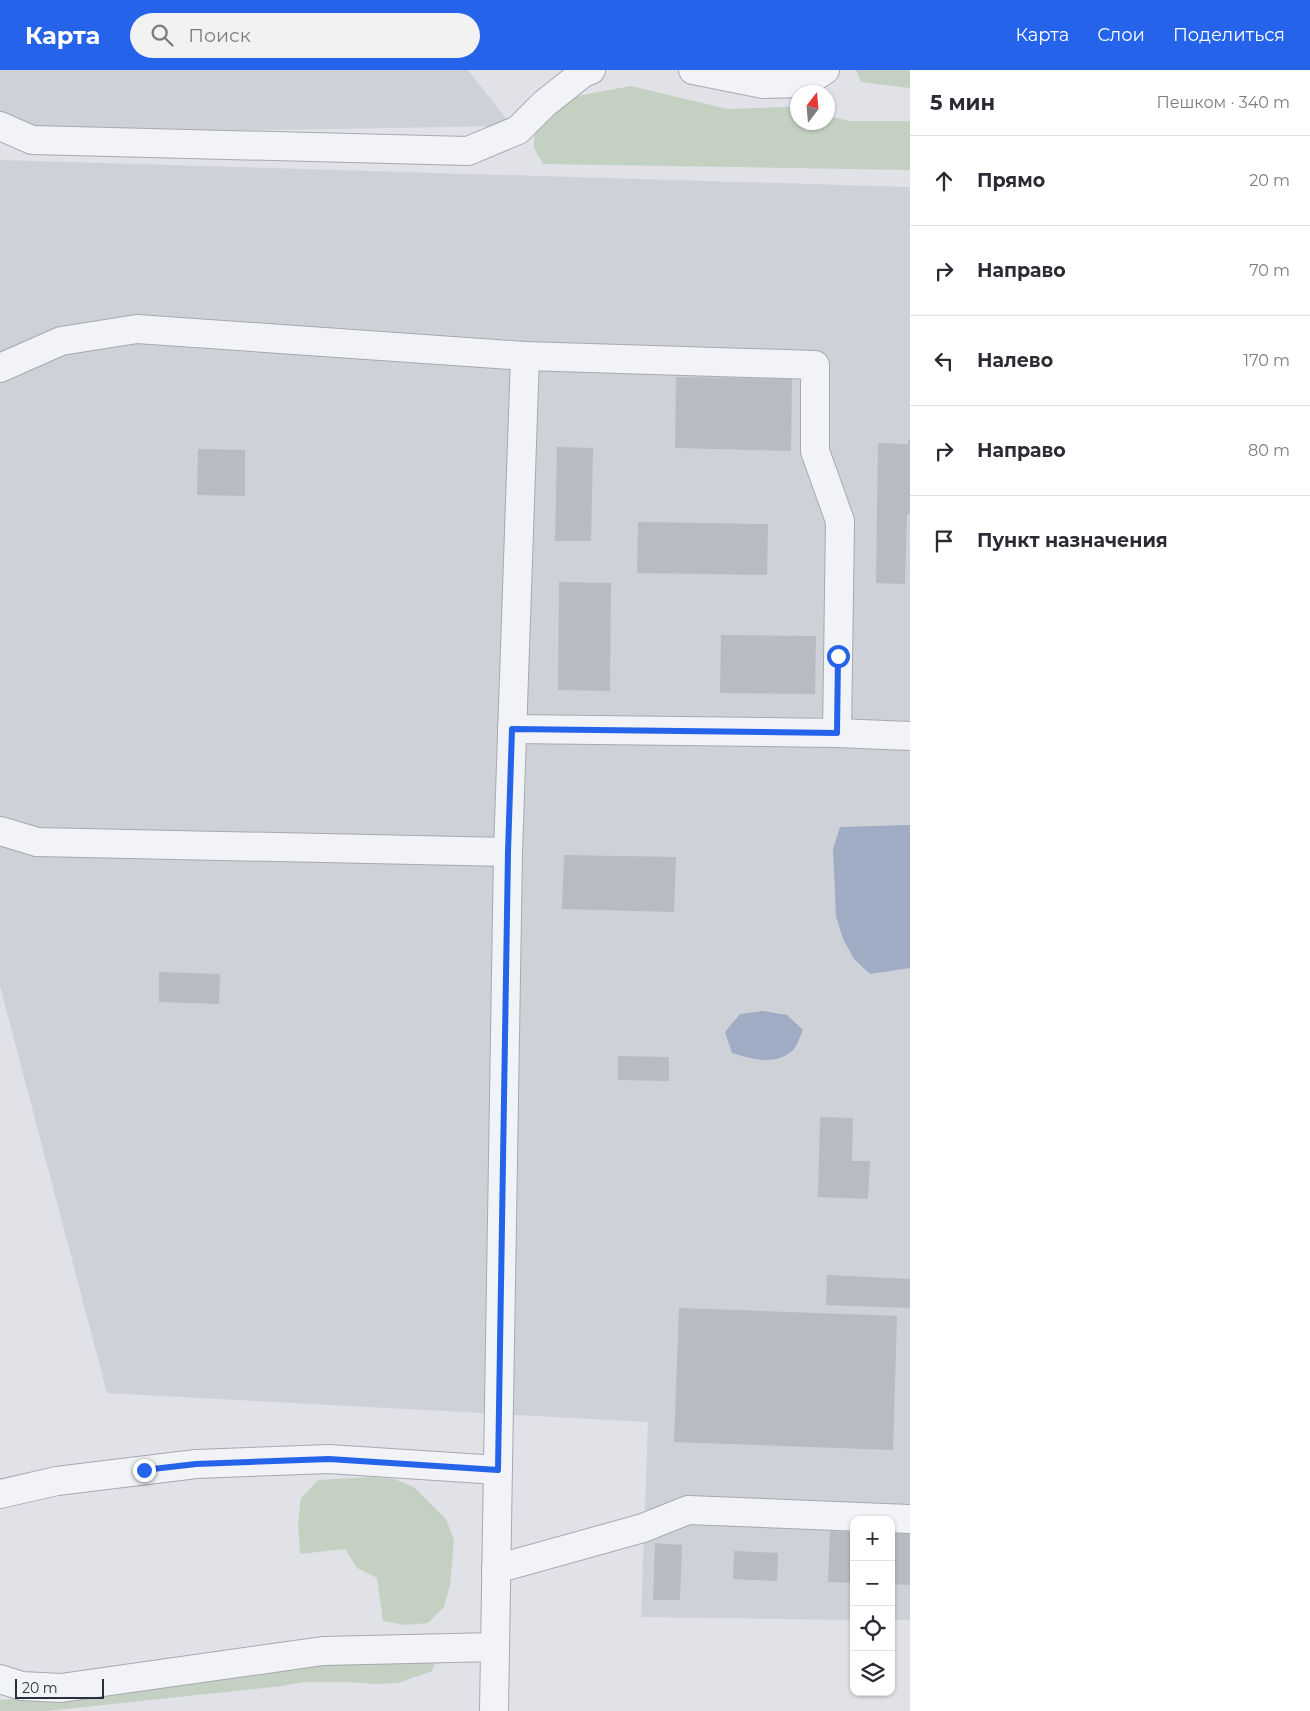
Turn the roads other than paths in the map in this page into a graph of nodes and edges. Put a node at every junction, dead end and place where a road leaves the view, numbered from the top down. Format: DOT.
graph roads {
  1 [pos="591,70"];
  2 [pos="693,70"];
  3 [pos="825,70"];
  4 [pos="0,126"];
  5 [pos="524,356"];
  6 [pos="0,368"];
  7 [pos="512,729"];
  8 [pos="837,733"];
  9 [pos="910,736"];
  10 [pos="0,831"];
  11 [pos="508,852"];
  12 [pos="498,1470"];
  13 [pos="0,1494"];
  14 [pos="910,1519"];
  15 [pos="496,1569"];
  16 [pos="494,1647"];
  17 [pos="0,1679"];
  18 [pos="494,1711"];
  1 -- 4 [label="lane"];
  2 -- 3 [label="lane"];
  5 -- 6 [label="lane"];
  5 -- 7 [label="lane"];
  5 -- 8 [label="lane"];
  7 -- 8 [label="lane"];
  7 -- 11 [label="lane"];
  8 -- 9 [label="lane"];
  10 -- 11 [label="lane"];
  11 -- 12 [label="lane"];
  12 -- 13 [label="lane"];
  12 -- 15 [label="lane"];
  14 -- 15 [label="lane"];
  15 -- 16 [label="lane"];
  16 -- 17 [label="lane"];
  16 -- 18 [label="lane"];
}
